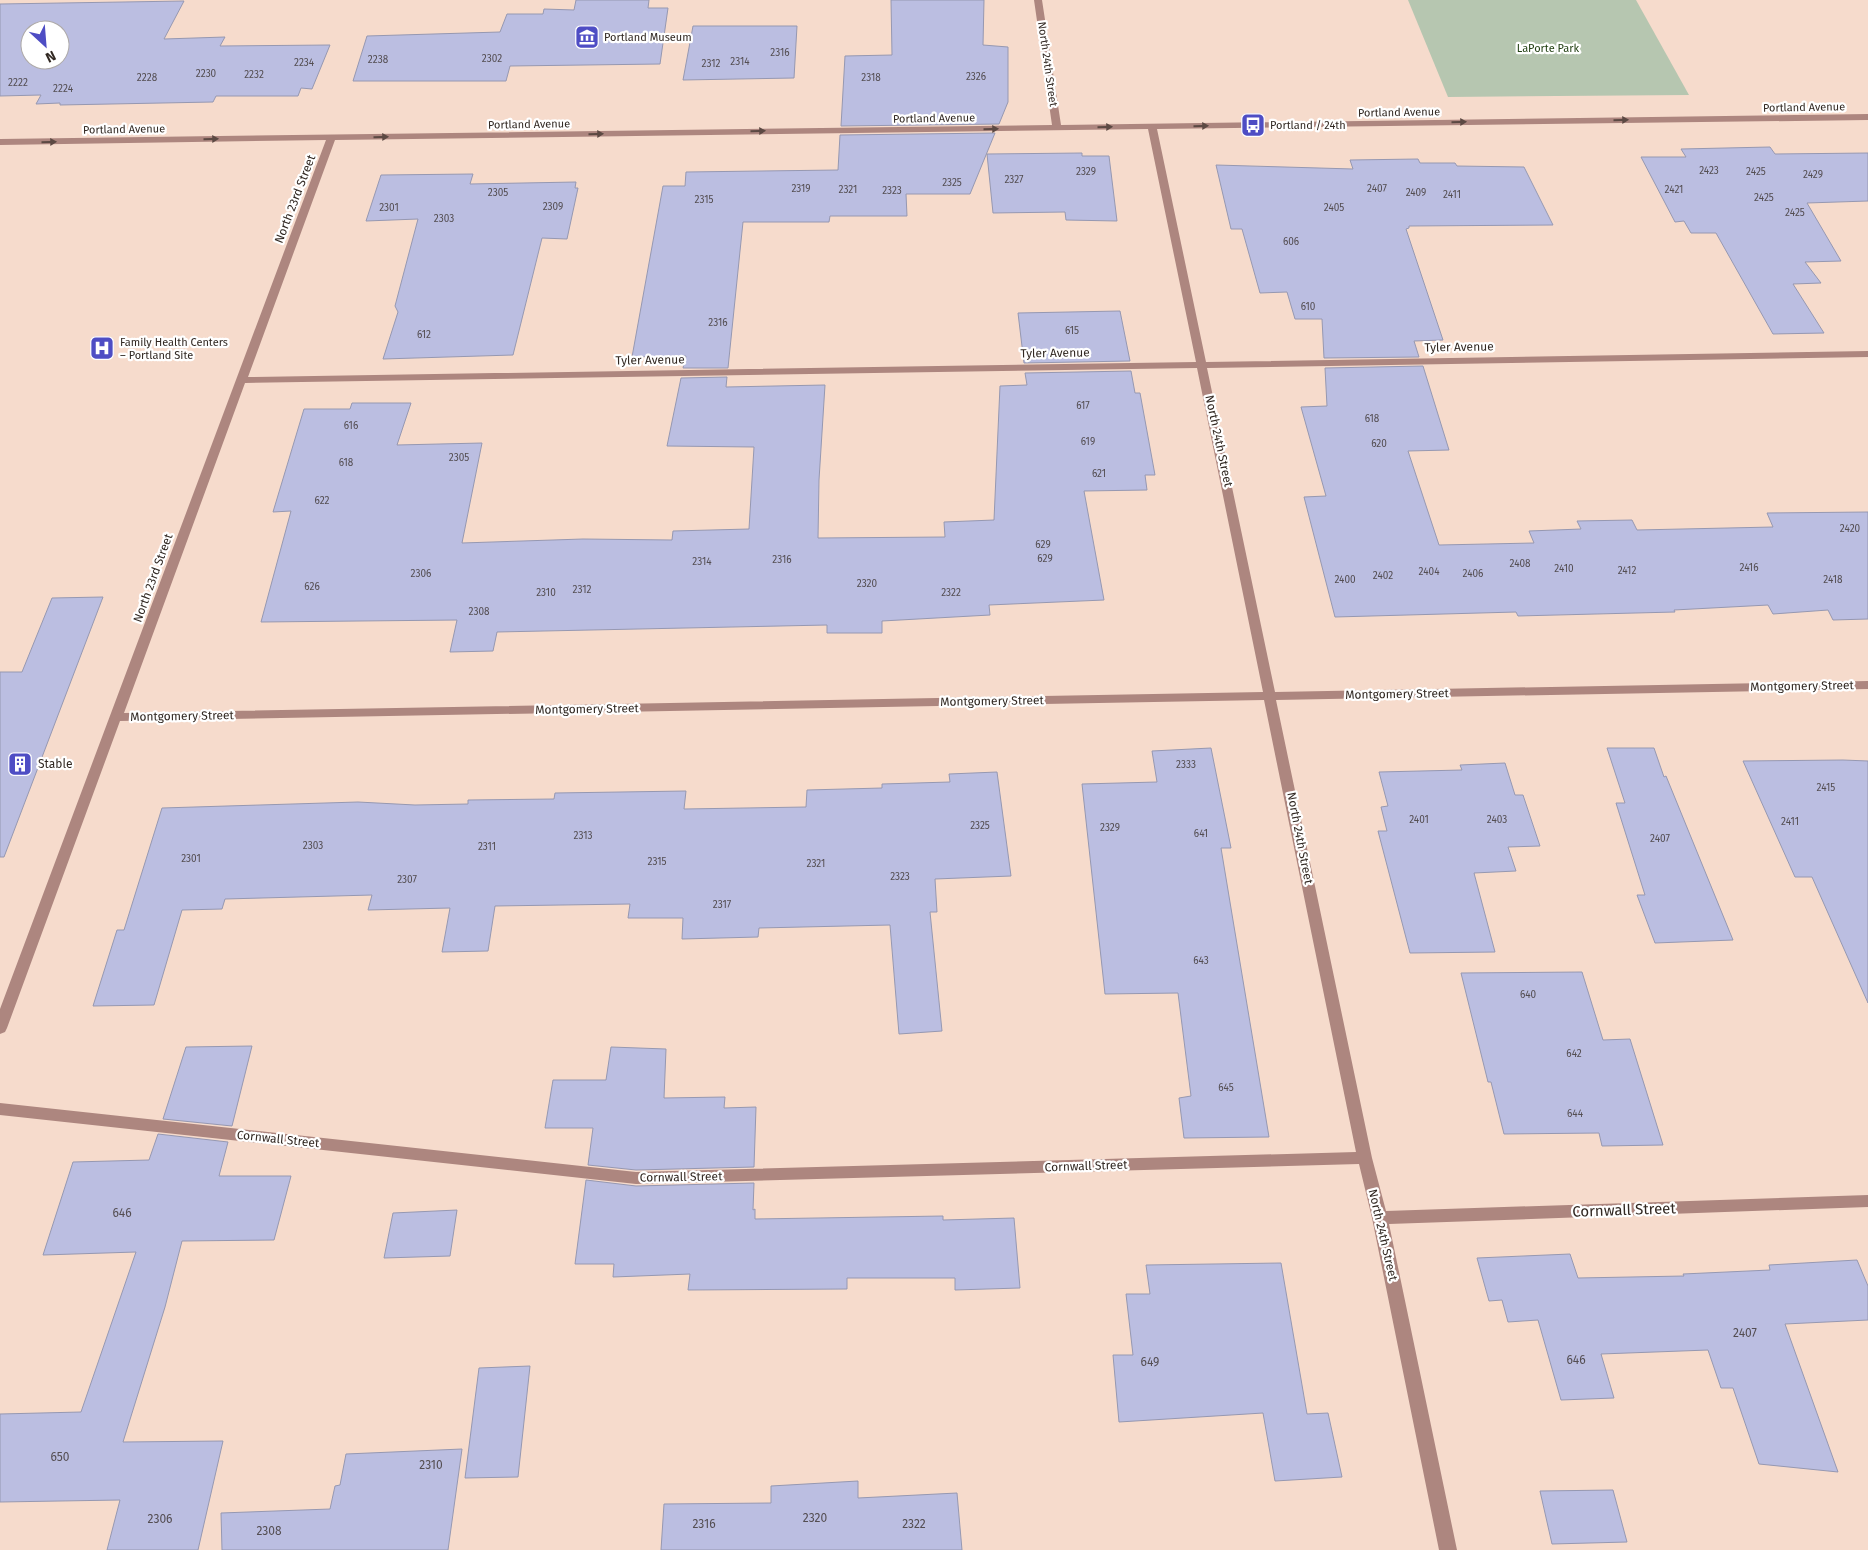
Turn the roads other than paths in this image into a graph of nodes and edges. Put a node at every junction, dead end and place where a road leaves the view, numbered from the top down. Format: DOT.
graph roads {
  1 [pos="1038,0"];
  2 [pos="1868,117"];
  3 [pos="1152,126"];
  4 [pos="1057,128"];
  5 [pos="332,138"];
  6 [pos="0,142"];
  7 [pos="1868,354"];
  8 [pos="1203,363"];
  9 [pos="242,380"];
  10 [pos="1868,685"];
  11 [pos="1271,696"];
  12 [pos="116,718"];
  13 [pos="0,1028"];
  14 [pos="0,1109"];
  15 [pos="1365,1158"];
  16 [pos="1868,1202"];
  17 [pos="1380,1218"];
  18 [pos="1448,1550"];
  1 -- 4 [label="street, North 24th Street"];
  3 -- 2 [label="street, Portland Avenue, one-way"];
  4 -- 3 [label="street, Portland Avenue, one-way"];
  3 -- 8 [label="street, North 24th Street"];
  5 -- 4 [label="street, Portland Avenue, one-way"];
  6 -- 5 [label="street, Portland Avenue, one-way"];
  5 -- 9 [label="street, North 23rd Street"];
  7 -- 8 [label="street, Tyler Avenue"];
  8 -- 9 [label="street, Tyler Avenue"];
  8 -- 11 [label="street, North 24th Street"];
  9 -- 12 [label="street, North 23rd Street"];
  10 -- 11 [label="street, Montgomery Street"];
  11 -- 12 [label="street, Montgomery Street"];
  11 -- 15 [label="street, North 24th Street"];
  12 -- 13 [label="street, North 23rd Street"];
  14 -- 15 [label="street, Cornwall Street"];
  15 -- 17 [label="street, North 24th Street"];
  16 -- 17 [label="street, Cornwall Street"];
  17 -- 18 [label="street, North 24th Street"];
}
